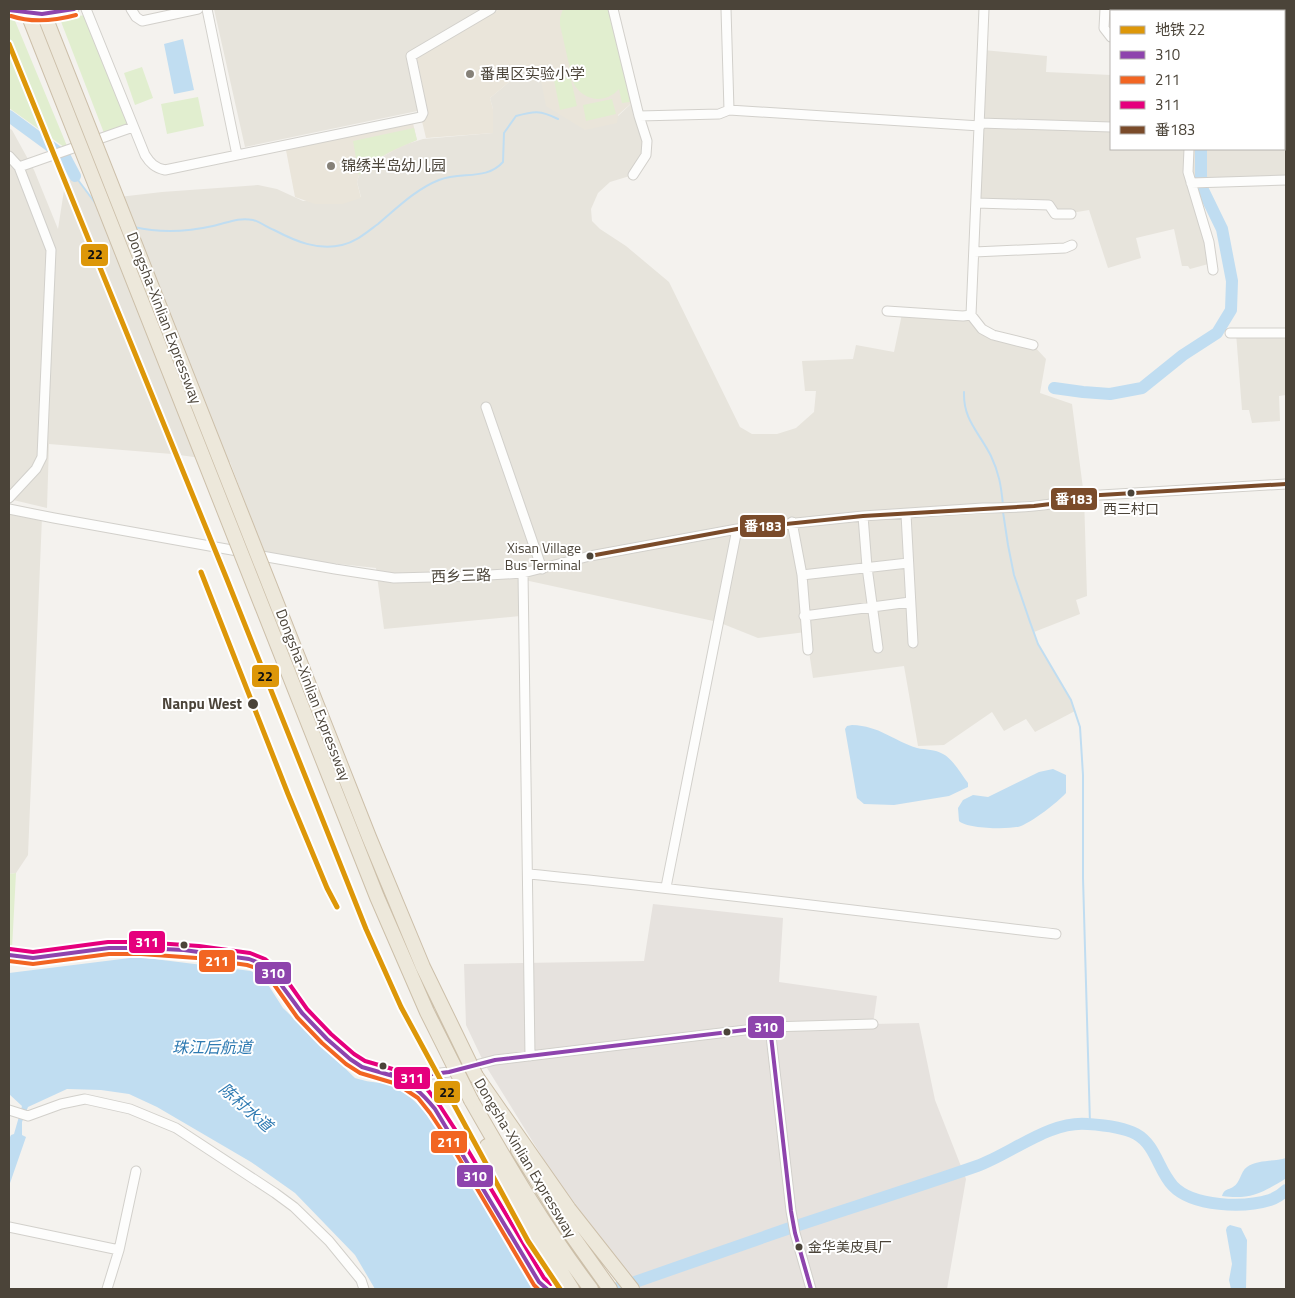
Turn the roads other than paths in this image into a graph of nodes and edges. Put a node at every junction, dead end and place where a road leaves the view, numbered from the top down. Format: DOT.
graph roads {
  1 [pos="10,9"];
  2 [pos="26,9"];
  3 [pos="42,9"];
  4 [pos="74,9"];
  5 [pos="86,9"];
  6 [pos="131,9"];
  7 [pos="198,9"];
  8 [pos="207,9"];
  9 [pos="491,9"];
  10 [pos="613,9"];
  11 [pos="726,9"];
  12 [pos="984,9"];
  13 [pos="1105,9"];
  14 [pos="1110,36"];
  15 [pos="729,110"];
  16 [pos="639,116"];
  17 [pos="980,124"];
  18 [pos="132,127"];
  19 [pos="1110,127"];
  20 [pos="1189,150"];
  21 [pos="237,155"];
  22 [pos="9,156"];
  23 [pos="19,167"];
  24 [pos="632,175"];
  25 [pos="1286,180"];
  26 [pos="1191,183"];
  27 [pos="976,203"];
  28 [pos="1071,214"];
  29 [pos="1072,246"];
  30 [pos="974,252"];
  31 [pos="1213,270"];
  32 [pos="888,311"];
  33 [pos="971,315"];
  34 [pos="1230,333"];
  35 [pos="1286,333"];
  36 [pos="1033,345"];
  37 [pos="486,407"];
  38 [pos="1286,484"];
  39 [pos="9,498"];
  40 [pos="9,508"];
  41 [pos="906,514"];
  42 [pos="863,516"];
  43 [pos="792,522"];
  44 [pos="736,529"];
  45 [pos="908,563"];
  46 [pos="868,567"];
  47 [pos="542,569"];
  48 [pos="524,573"];
  49 [pos="802,575"];
  50 [pos="910,602"];
  51 [pos="873,607"];
  52 [pos="804,616"];
  53 [pos="913,642"];
  54 [pos="878,648"];
  55 [pos="808,650"];
  56 [pos="529,874"];
  57 [pos="666,888"];
  58 [pos="1056,934"];
  59 [pos="9,956"];
  60 [pos="873,1024"];
  61 [pos="770,1027"];
  62 [pos="530,1056"];
  63 [pos="476,1076"];
  64 [pos="400,1078"];
  65 [pos="471,1100"];
  66 [pos="11,1111"];
  67 [pos="136,1171"];
  68 [pos="9,1227"];
  69 [pos="119,1250"];
  70 [pos="107,1289"];
  71 [pos="364,1289"];
  72 [pos="547,1289"];
  73 [pos="572,1289"];
  74 [pos="591,1289"];
  75 [pos="610,1289"];
  76 [pos="632,1289"];
  77 [pos="811,1289"];
  1 -- 4 [label="street"];
  2 -- 65 [label="highway, bridge"];
  3 -- 63 [label="highway, bridge"];
  5 -- 18 [label="street"];
  6 -- 7 [label="street"];
  8 -- 21 [label="street"];
  9 -- 21 [label="street"];
  10 -- 16 [label="street"];
  11 -- 15 [label="street"];
  12 -- 17 [label="street"];
  13 -- 14 [label="street"];
  15 -- 16 [label="street"];
  15 -- 17 [label="street"];
  16 -- 24 [label="street"];
  17 -- 19 [label="street"];
  17 -- 27 [label="street"];
  18 -- 21 [label="street"];
  18 -- 23 [label="street"];
  20 -- 26 [label="street"];
  22 -- 23 [label="street"];
  23 -- 39 [label="street"];
  25 -- 26 [label="street"];
  26 -- 31 [label="street"];
  27 -- 28 [label="street"];
  27 -- 30 [label="street"];
  29 -- 30 [label="street"];
  30 -- 33 [label="street"];
  32 -- 33 [label="street"];
  33 -- 36 [label="street"];
  34 -- 35 [label="street"];
  37 -- 47 [label="street"];
  38 -- 41 [label="street, 西乡三路"];
  40 -- 48 [label="street, 西乡三路"];
  41 -- 42 [label="street, 西乡三路"];
  41 -- 45 [label="street"];
  42 -- 43 [label="street, 西乡三路"];
  42 -- 46 [label="street"];
  43 -- 44 [label="street, 西乡三路"];
  43 -- 49 [label="street"];
  44 -- 47 [label="street, 西乡三路"];
  44 -- 57 [label="street"];
  45 -- 46 [label="street"];
  45 -- 50 [label="street"];
  46 -- 49 [label="street"];
  46 -- 51 [label="street"];
  47 -- 48 [label="street, 西乡三路"];
  48 -- 56 [label="street"];
  49 -- 52 [label="street"];
  50 -- 51 [label="street"];
  50 -- 53 [label="street"];
  51 -- 52 [label="street"];
  51 -- 54 [label="street"];
  52 -- 55 [label="street"];
  56 -- 57 [label="street"];
  56 -- 62 [label="street"];
  57 -- 58 [label="street"];
  59 -- 64 [label="street"];
  60 -- 61 [label="street"];
  61 -- 62 [label="street"];
  61 -- 77 [label="street"];
  62 -- 64 [label="street"];
  63 -- 75 [label="highway, Dongsha-Xinlian Expressway"];
  63 -- 76 [label="highway"];
  64 -- 72 [label="street"];
  65 -- 73 [label="highway"];
  65 -- 74 [label="highway, Dongsha-Xinlian Expressway"];
  66 -- 71 [label="street"];
  67 -- 69 [label="street"];
  68 -- 69 [label="street"];
  69 -- 70 [label="street"];
}
